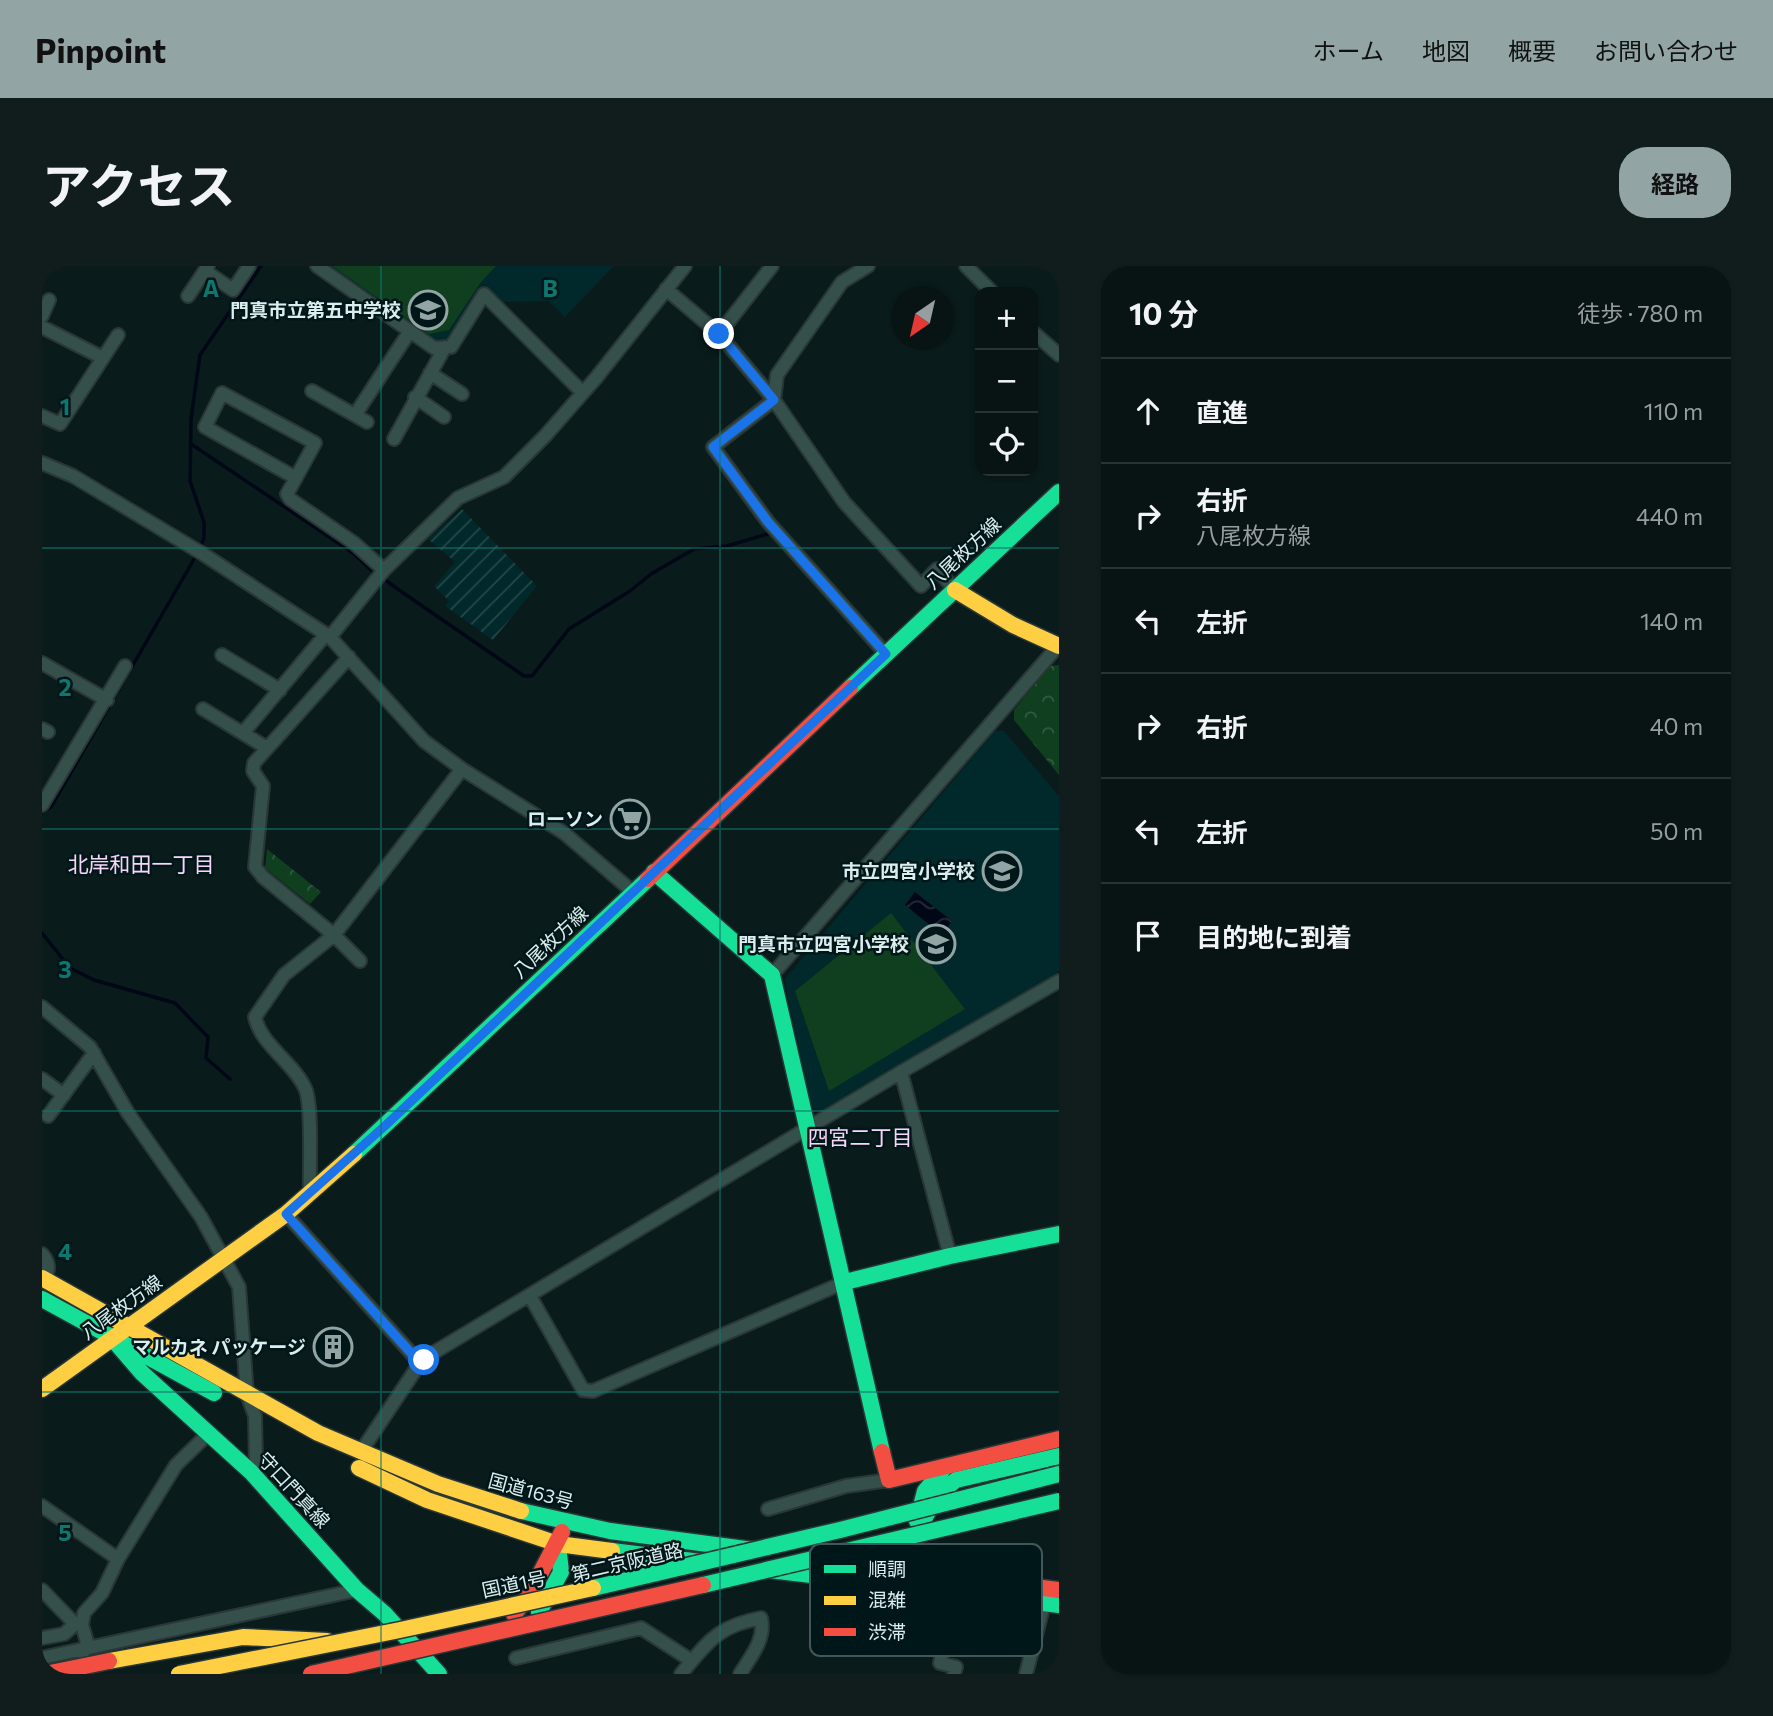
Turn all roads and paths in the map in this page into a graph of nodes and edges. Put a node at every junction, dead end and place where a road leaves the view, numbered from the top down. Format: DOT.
graph roads {
  1 [pos="249,266"];
  2 [pos="317,266"];
  3 [pos="685,266"];
  4 [pos="772,266"];
  5 [pos="868,266"];
  6 [pos="966,266"];
  7 [pos="206,269"];
  8 [pos="987,287"];
  9 [pos="666,289"];
  10 [pos="188,296"];
  11 [pos="49,300"];
  12 [pos="42,316"];
  13 [pos="42,327"];
  14 [pos="410,331"];
  15 [pos="719,334"];
  16 [pos="118,335"];
  17 [pos="1038,336"];
  18 [pos="445,347"];
  19 [pos="1059,355"];
  20 [pos="103,358"];
  21 [pos="430,373"];
  22 [pos="312,391"];
  23 [pos="583,393"];
  24 [pos="462,394"];
  25 [pos="415,397"];
  26 [pos="774,400"];
  27 [pos="355,415"];
  28 [pos="42,416"];
  29 [pos="444,417"];
  30 [pos="367,422"];
  31 [pos="394,439"];
  32 [pos="42,463"];
  33 [pos="296,478"];
  34 [pos="1059,492"];
  35 [pos="384,570"];
  36 [pos="955,590"];
  37 [pos="328,636"];
  38 [pos="1059,646"];
  39 [pos="886,654"];
  40 [pos="222,655"];
  41 [pos="349,657"];
  42 [pos="42,663"];
  43 [pos="125,666"];
  44 [pos="280,690"];
  45 [pos="107,700"];
  46 [pos="203,709"];
  47 [pos="243,733"];
  48 [pos="268,748"];
  49 [pos="462,769"];
  50 [pos="42,805"];
  51 [pos="654,872"];
  52 [pos="633,892"];
  53 [pos="334,935"];
  54 [pos="360,961"];
  55 [pos="772,975"];
  56 [pos="1059,981"];
  57 [pos="42,1007"];
  58 [pos="94,1053"];
  59 [pos="901,1072"];
  60 [pos="42,1079"];
  61 [pos="64,1095"];
  62 [pos="48,1116"];
  63 [pos="809,1129"];
  64 [pos="310,1192"];
  65 [pos="286,1214"];
  66 [pos="1059,1234"];
  67 [pos="42,1254"];
  68 [pos="950,1256"];
  69 [pos="225,1259"];
  70 [pos="43,1279"];
  71 [pos="845,1282"];
  72 [pos="530,1296"];
  73 [pos="42,1299"];
  74 [pos="130,1327"];
  75 [pos="113,1339"];
  76 [pos="420,1363"];
  77 [pos="163,1365"];
  78 [pos="151,1382"];
  79 [pos="43,1386"];
  80 [pos="247,1394"];
  81 [pos="256,1416"];
  82 [pos="208,1434"];
  83 [pos="1059,1439"];
  84 [pos="360,1453"];
  85 [pos="1059,1456"];
  86 [pos="945,1466"];
  87 [pos="251,1472"];
  88 [pos="1059,1474"];
  89 [pos="1059,1479"];
  90 [pos="889,1480"];
  91 [pos="1059,1502"];
  92 [pos="42,1506"];
  93 [pos="768,1509"];
  94 [pos="1059,1512"];
  95 [pos="565,1522"];
  96 [pos="916,1535"];
  97 [pos="558,1544"];
  98 [pos="880,1544"];
  99 [pos="881,1544"];
  100 [pos="913,1544"];
  101 [pos="930,1544"];
  102 [pos="118,1559"];
  103 [pos="810,1560"];
  104 [pos="810,1561"];
  105 [pos="810,1563"];
  106 [pos="810,1569"];
  107 [pos="42,1590"];
  108 [pos="357,1590"];
  109 [pos="1052,1597"];
  110 [pos="78,1624"];
  111 [pos="1042,1630"];
  112 [pos="42,1638"];
  113 [pos="411,1644"];
  114 [pos="84,1649"];
  115 [pos="942,1656"];
  116 [pos="1034,1656"];
  117 [pos="42,1658"];
  118 [pos="516,1658"];
  119 [pos="424,1659"];
  120 [pos="692,1661"];
  121 [pos="1029,1673"];
  122 [pos="45,1674"];
  123 [pos="85,1674"];
  124 [pos="179,1674"];
  125 [pos="202,1674"];
  126 [pos="311,1674"];
  127 [pos="331,1674"];
  128 [pos="359,1674"];
  129 [pos="439,1674"];
  130 [pos="681,1674"];
  131 [pos="740,1674"];
  132 [pos="954,1674"];
  1 -- 7 [label="street"];
  2 -- 14 [label="street"];
  3 -- 9 [label="street"];
  4 -- 15 [label="street"];
  5 -- 26 [label="street"];
  6 -- 8 [label="street"];
  7 -- 10 [label="street"];
  9 -- 15 [label="street"];
  9 -- 23 [label="street"];
  11 -- 12 [label="street"];
  13 -- 20 [label="street"];
  14 -- 18 [label="street"];
  14 -- 27 [label="street"];
  15 -- 26 [label="street"];
  16 -- 20 [label="street"];
  17 -- 19 [label="street"];
  18 -- 21 [label="street"];
  18 -- 23 [label="street"];
  20 -- 28 [label="street"];
  21 -- 24 [label="street"];
  21 -- 25 [label="street"];
  22 -- 27 [label="street"];
  23 -- 35 [label="street"];
  25 -- 29 [label="street"];
  25 -- 31 [label="street"];
  26 -- 36 [label="street"];
  26 -- 39 [label="street"];
  27 -- 30 [label="street"];
  32 -- 37 [label="street"];
  33 -- 33 [label="street"];
  33 -- 35 [label="street"];
  34 -- 36 [label="main road, 八尾枚方線"];
  35 -- 37 [label="street"];
  36 -- 38 [label="main road"];
  36 -- 39 [label="main road, 八尾枚方線"];
  37 -- 41 [label="street"];
  37 -- 44 [label="street"];
  38 -- 55 [label="street"];
  39 -- 51 [label="main road, 八尾枚方線"];
  40 -- 44 [label="street"];
  41 -- 48 [label="street"];
  41 -- 49 [label="street"];
  42 -- 45 [label="street"];
  43 -- 45 [label="street"];
  44 -- 47 [label="street"];
  45 -- 50 [label="street"];
  46 -- 47 [label="street"];
  47 -- 48 [label="street"];
  48 -- 53 [label="street"];
  49 -- 52 [label="street"];
  49 -- 53 [label="street"];
  51 -- 52 [label="main road, 八尾枚方線"];
  51 -- 55 [label="main road"];
  52 -- 64 [label="main road, 八尾枚方線"];
  53 -- 54 [label="street"];
  53 -- 64 [label="street"];
  55 -- 63 [label="main road"];
  56 -- 59 [label="street"];
  57 -- 58 [label="street"];
  58 -- 61 [label="street"];
  58 -- 69 [label="street"];
  59 -- 63 [label="street"];
  59 -- 68 [label="street"];
  60 -- 61 [label="street"];
  61 -- 62 [label="street"];
  63 -- 71 [label="main road"];
  63 -- 72 [label="street"];
  64 -- 65 [label="main road, 八尾枚方線"];
  65 -- 69 [label="main road, 八尾枚方線"];
  65 -- 76 [label="street"];
  66 -- 68 [label="main road"];
  67 -- 70 [label="street"];
  68 -- 71 [label="main road"];
  69 -- 74 [label="main road, 八尾枚方線"];
  69 -- 80 [label="street"];
  70 -- 74 [label="main road, 国道163号"];
  71 -- 72 [label="street"];
  71 -- 90 [label="main road"];
  72 -- 76 [label="street"];
  73 -- 75 [label="main road, 国道163号"];
  74 -- 75 [label="main road, 八尾枚方線"];
  74 -- 80 [label="main road, 国道163号"];
  75 -- 77 [label="main road, 国道163号"];
  75 -- 78 [label="main road, 守口門真線"];
  75 -- 79 [label="main road, 八尾枚方線"];
  76 -- 84 [label="street"];
  77 -- 78 [label="main road"];
  77 -- 81 [label="main road, 国道163号"];
  78 -- 82 [label="main road, 守口門真線"];
  80 -- 81 [label="street"];
  80 -- 84 [label="main road, 国道163号"];
  81 -- 87 [label="street"];
  81 -- 97 [label="main road, 国道163号"];
  82 -- 87 [label="main road, 守口門真線"];
  82 -- 102 [label="street"];
  83 -- 86 [label="main road"];
  84 -- 95 [label="main road, 国道163号"];
  85 -- 96 [label="main road"];
  86 -- 90 [label="main road"];
  86 -- 96 [label="main road"];
  87 -- 108 [label="main road, 守口門真線"];
  88 -- 124 [label="main road, 国道1号, bridge"];
  89 -- 125 [label="main road, 第二京阪道路, bridge"];
  90 -- 93 [label="street"];
  91 -- 98 [label="main road, 第二京阪道路, bridge"];
  91 -- 99 [label="main road, bridge"];
  92 -- 102 [label="street"];
  94 -- 101 [label="main road"];
  95 -- 97 [label="main road"];
  95 -- 105 [label="main road, 国道163号"];
  96 -- 100 [label="main road"];
  97 -- 106 [label="main road, 国道163号"];
  97 -- 113 [label="main road"];
  97 -- 119 [label="main road"];
  102 -- 110 [label="street"];
  103 -- 126 [label="main road, 第二京阪道路, bridge"];
  104 -- 127 [label="main road, bridge"];
  107 -- 110 [label="street"];
  108 -- 113 [label="main road, 守口門真線"];
  108 -- 114 [label="street"];
  109 -- 111 [label="street"];
  110 -- 112 [label="street"];
  110 -- 114 [label="street"];
  113 -- 119 [label="main road, 守口門真線"];
  113 -- 122 [label="main road, bridge"];
  114 -- 117 [label="street"];
  114 -- 123 [label="street"];
  115 -- 132 [label="street"];
  116 -- 121 [label="street"];
  118 -- 120 [label="street"];
  119 -- 128 [label="main road"];
  119 -- 129 [label="main road, 守口門真線"];
  120 -- 130 [label="street"];
  120 -- 131 [label="street"];
}
